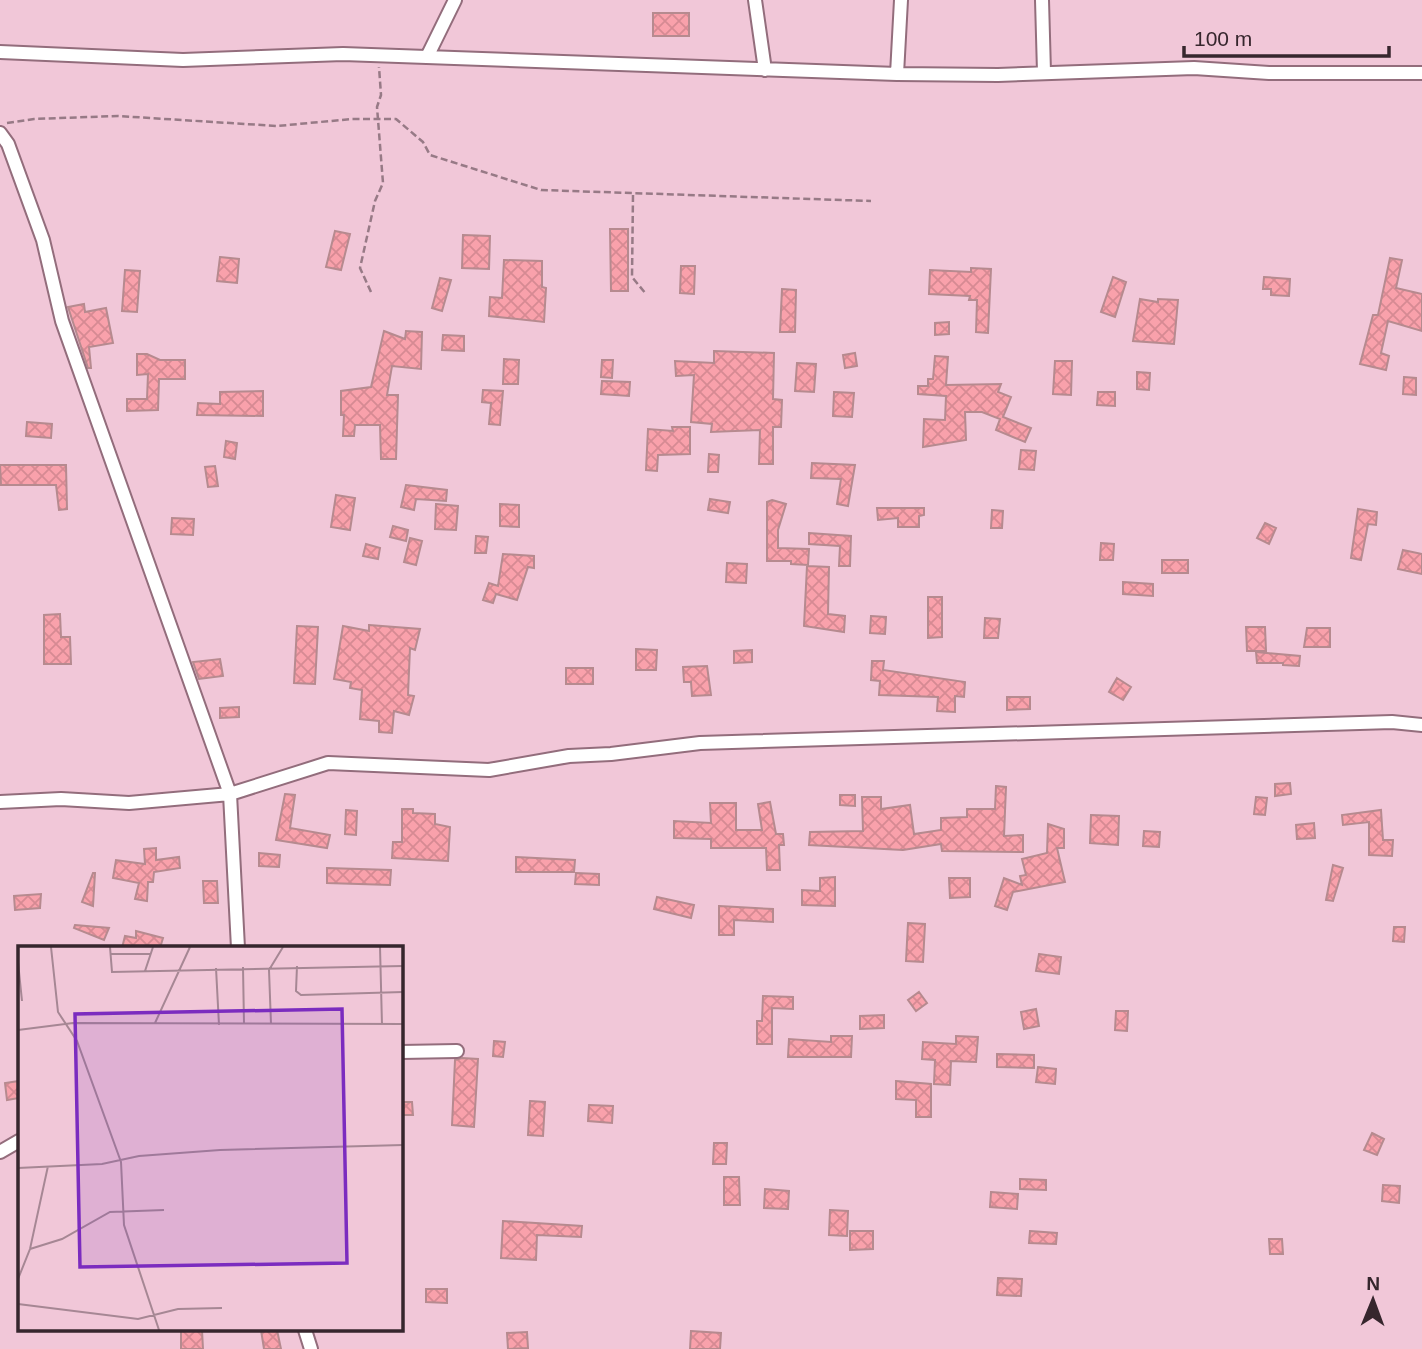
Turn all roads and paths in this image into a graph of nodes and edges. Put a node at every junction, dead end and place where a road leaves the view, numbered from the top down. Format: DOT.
graph roads {
  1 [pos="455,0"];
  2 [pos="755,0"];
  3 [pos="901,0"];
  4 [pos="1042,0"];
  5 [pos="0,52"];
  6 [pos="379,56"];
  7 [pos="427,57"];
  8 [pos="765,70"];
  9 [pos="1044,72"];
  10 [pos="1422,73"];
  11 [pos="897,74"];
  12 [pos="377,120"];
  13 [pos="0,124"];
  14 [pos="0,133"];
  15 [pos="633,195"];
  16 [pos="872,201"];
  17 [pos="371,292"];
  18 [pos="646,294"];
  19 [pos="1422,725"];
  20 [pos="230,794"];
  21 [pos="0,802"];
  22 [pos="238,946"];
  23 [pos="457,1051"];
  24 [pos="402,1052"];
  25 [pos="18,1142"];
  26 [pos="0,1152"];
  27 [pos="306,1332"];
  28 [pos="311,1349"];
  1 -- 7 [label="street"];
  2 -- 8 [label="street"];
  3 -- 11 [label="street"];
  4 -- 9 [label="street"];
  5 -- 6 [label="street"];
  6 -- 7 [label="street"];
  6 -- 12 [label="path"];
  7 -- 8 [label="street"];
  8 -- 11 [label="street"];
  9 -- 10 [label="street"];
  9 -- 11 [label="street"];
  12 -- 13 [label="path"];
  12 -- 15 [label="path"];
  12 -- 17 [label="path"];
  14 -- 20 [label="street"];
  15 -- 16 [label="path"];
  15 -- 18 [label="path"];
  19 -- 20 [label="street"];
  20 -- 21 [label="street"];
  20 -- 22 [label="street"];
  23 -- 24 [label="street"];
  25 -- 26 [label="street"];
  27 -- 28 [label="street"];
}
